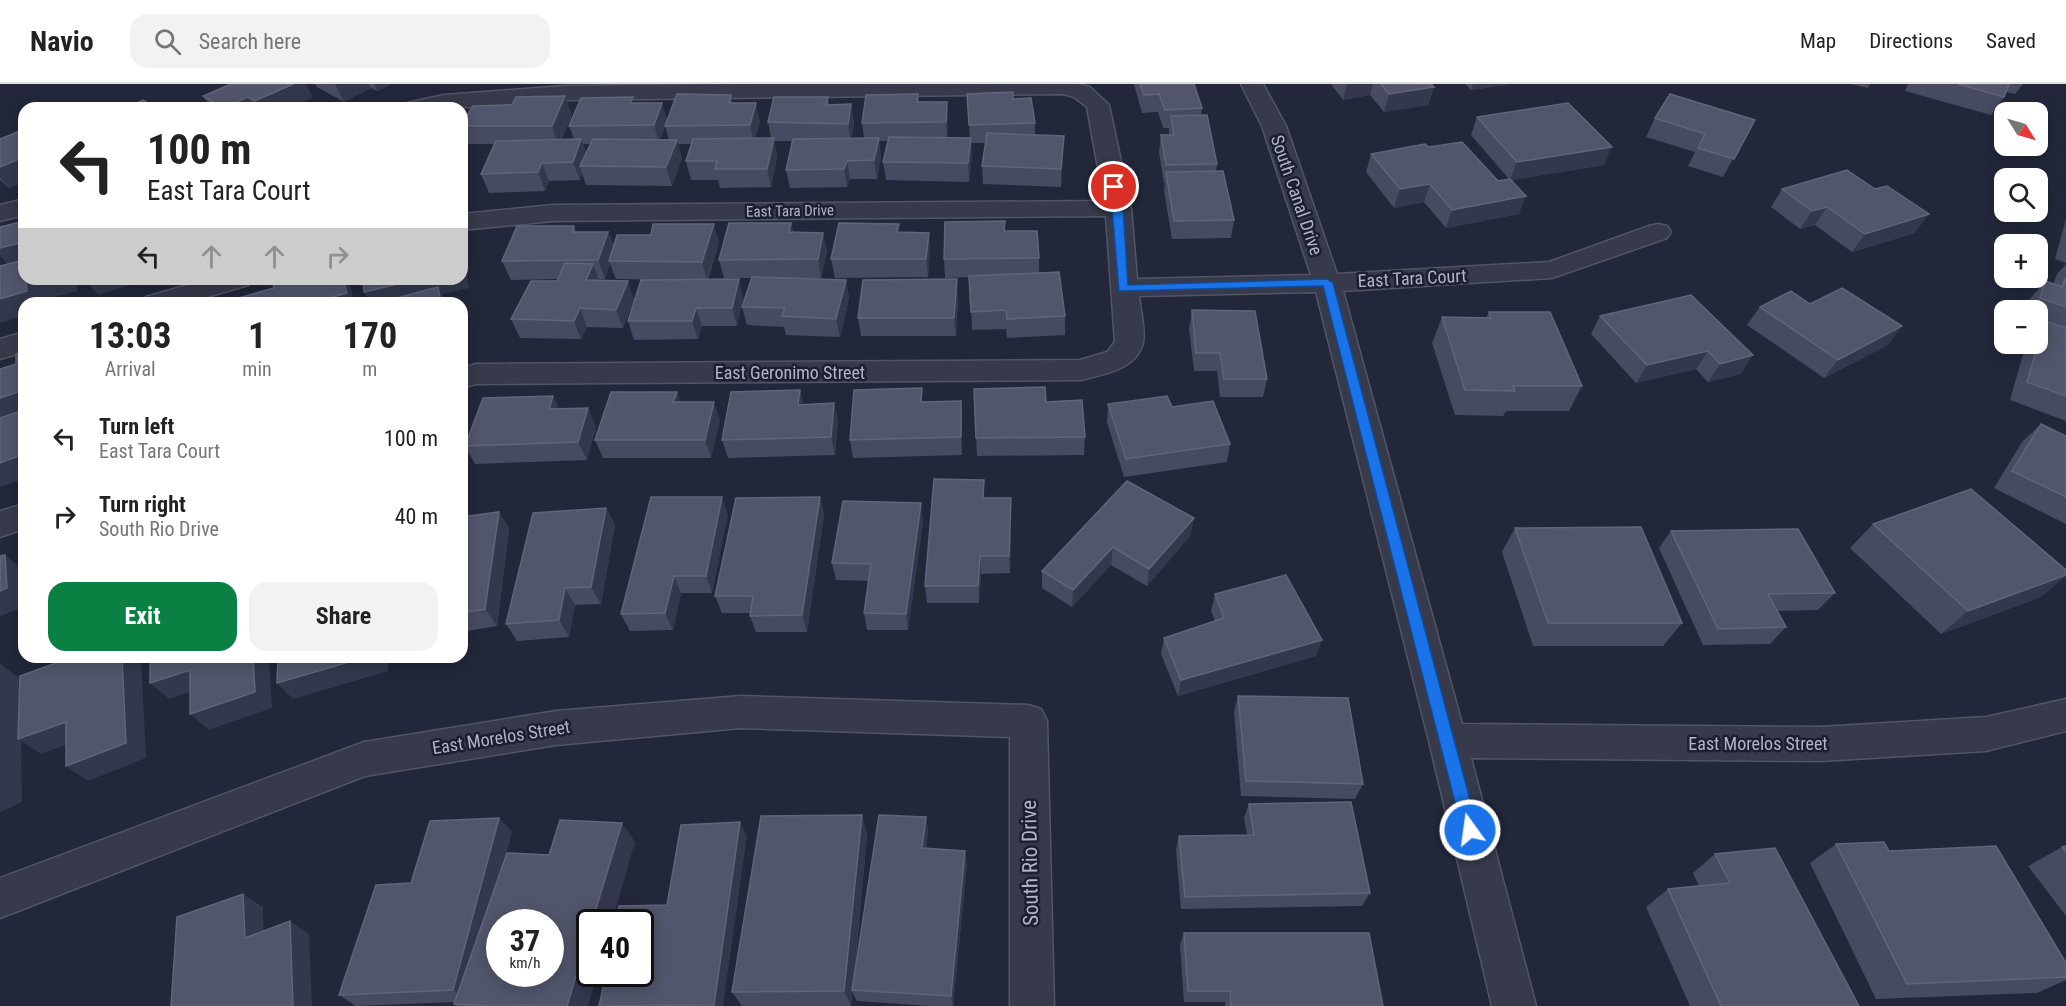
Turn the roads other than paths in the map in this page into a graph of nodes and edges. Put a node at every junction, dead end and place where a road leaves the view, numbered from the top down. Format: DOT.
graph roads {
  1 [pos="1252,84"];
  2 [pos="444,102"];
  3 [pos="18,208"];
  4 [pos="1118,208"];
  5 [pos="0,213"];
  6 [pos="468,221"];
  7 [pos="1658,232"];
  8 [pos="1327,283"];
  9 [pos="218,285"];
  10 [pos="1123,288"];
  11 [pos="177,297"];
  12 [pos="18,344"];
  13 [pos="0,349"];
  14 [pos="468,376"];
  15 [pos="18,518"];
  16 [pos="0,524"];
  17 [pos="2066,715"];
  18 [pos="1028,721"];
  19 [pos="1448,741"];
  20 [pos="0,898"];
  21 [pos="1032,1006"];
  22 [pos="1514,1006"];
  1 -- 8 [label="street, South Canal Drive"];
  2 -- 4 [label="street"];
  3 -- 5 [label="street"];
  4 -- 6 [label="street, East Tara Drive"];
  4 -- 10 [label="street"];
  7 -- 8 [label="street, East Tara Court"];
  8 -- 10 [label="street, East Tara Court"];
  8 -- 19 [label="street, South Canal Drive"];
  9 -- 11 [label="street"];
  10 -- 14 [label="street, East Geronimo Street"];
  12 -- 13 [label="street"];
  15 -- 16 [label="street"];
  17 -- 19 [label="street, East Morelos Street"];
  18 -- 20 [label="street, East Morelos Street"];
  18 -- 21 [label="street, South Rio Drive"];
  19 -- 22 [label="street, South Canal Drive"];
}
